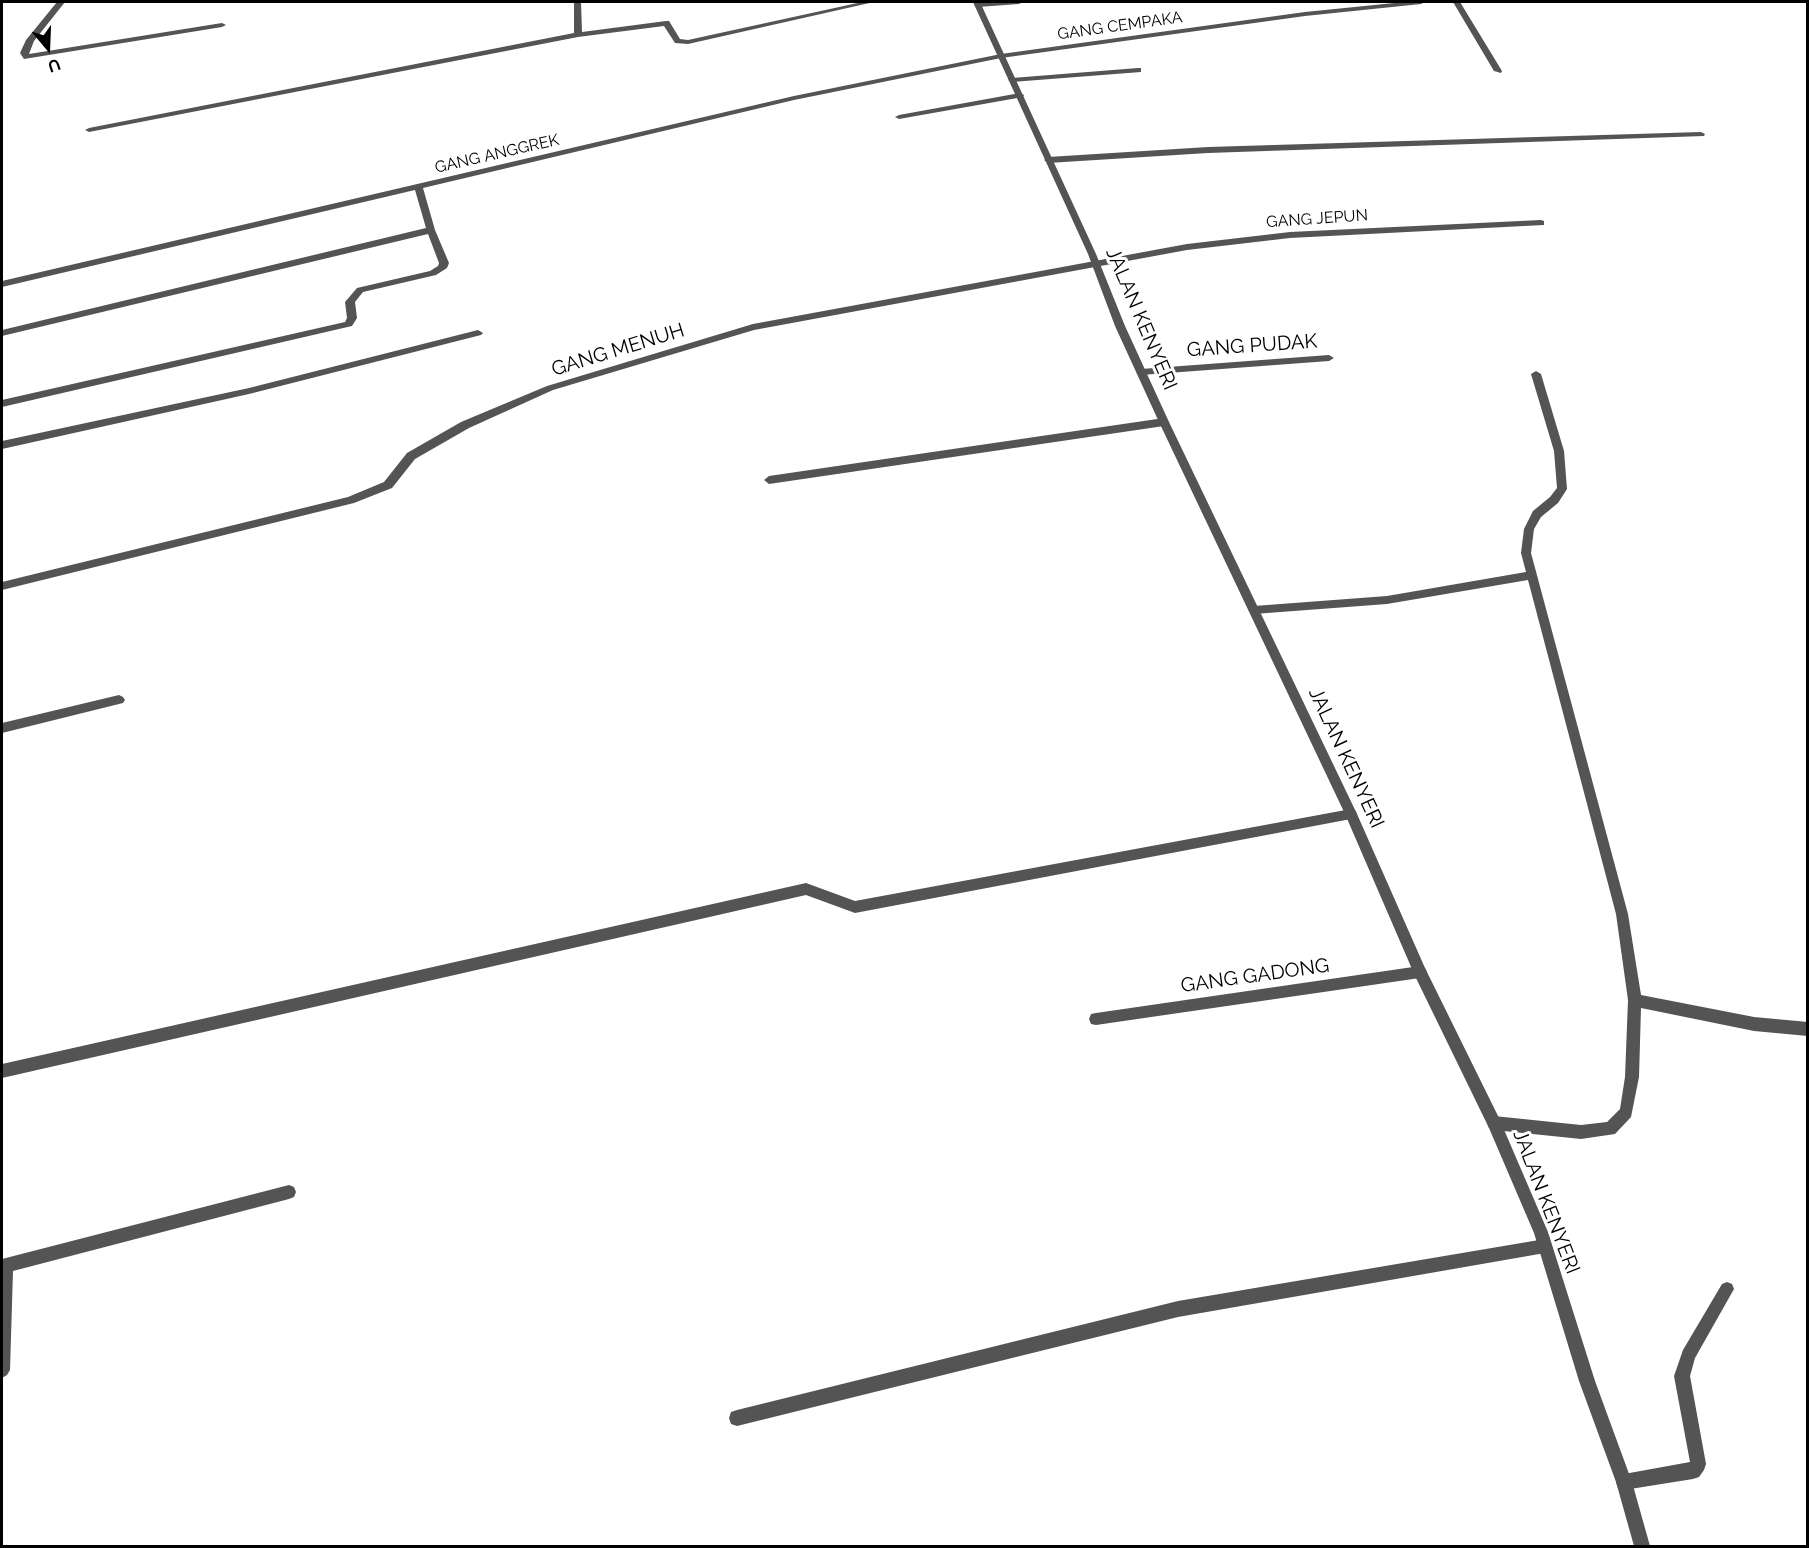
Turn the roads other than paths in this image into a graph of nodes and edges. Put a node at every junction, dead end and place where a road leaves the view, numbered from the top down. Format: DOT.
graph roads {
  1 [pos="61,2"];
  2 [pos="577,2"];
  3 [pos="870,2"];
  4 [pos="1019,2"];
  5 [pos="1421,2"];
  6 [pos="1456,2"];
  7 [pos="977,3"];
  8 [pos="222,25"];
  9 [pos="578,35"];
  10 [pos="1001,56"];
  11 [pos="1138,70"];
  12 [pos="1498,71"];
  13 [pos="1012,80"];
  14 [pos="1020,94"];
  15 [pos="899,117"];
  16 [pos="89,130"];
  17 [pos="1701,134"];
  18 [pos="1048,160"];
  19 [pos="419,188"];
  20 [pos="1541,223"];
  21 [pos="431,230"];
  22 [pos="1096,264"];
  23 [pos="2,284"];
  24 [pos="2,333"];
  25 [pos="478,333"];
  26 [pos="1329,358"];
  27 [pos="1141,372"];
  28 [pos="1536,374"];
  29 [pos="2,404"];
  30 [pos="1164,422"];
  31 [pos="2,446"];
  32 [pos="769,480"];
  33 [pos="1532,574"];
  34 [pos="2,586"];
  35 [pos="1254,610"];
  36 [pos="118,700"];
  37 [pos="2,729"];
  38 [pos="1351,814"];
  39 [pos="1420,972"];
  40 [pos="1635,1000"];
  41 [pos="1096,1019"];
  42 [pos="1808,1029"];
  43 [pos="2,1071"];
  44 [pos="1494,1123"];
  45 [pos="289,1192"];
  46 [pos="1545,1246"];
  47 [pos="4,1265"];
  48 [pos="1728,1289"];
  49 [pos="2,1370"];
  50 [pos="737,1418"];
  51 [pos="1624,1482"];
  52 [pos="1642,1546"];
  1 -- 8 [label="street"];
  2 -- 9 [label="street"];
  3 -- 9 [label="street"];
  4 -- 7 [label="street"];
  5 -- 10 [label="street, GANG CEMPAKA"];
  6 -- 12 [label="street"];
  7 -- 10 [label="street, JALAN KENYERI"];
  9 -- 16 [label="street"];
  10 -- 13 [label="street, JALAN KENYERI"];
  10 -- 19 [label="street, GANG ANGGREK"];
  11 -- 13 [label="street"];
  13 -- 14 [label="street, JALAN KENYERI"];
  14 -- 15 [label="street"];
  14 -- 18 [label="street, JALAN KENYERI"];
  17 -- 18 [label="street"];
  18 -- 22 [label="street, JALAN KENYERI"];
  19 -- 21 [label="street"];
  19 -- 23 [label="street, GANG ANGGREK"];
  20 -- 22 [label="street, GANG JEPUN"];
  21 -- 24 [label="street"];
  21 -- 29 [label="street"];
  22 -- 27 [label="street, JALAN KENYERI"];
  22 -- 34 [label="street, GANG MENUH"];
  25 -- 31 [label="street"];
  26 -- 27 [label="street, GANG PUDAK"];
  27 -- 30 [label="street, JALAN KENYERI"];
  28 -- 33 [label="street"];
  30 -- 32 [label="street"];
  30 -- 35 [label="street, JALAN KENYERI"];
  33 -- 35 [label="street"];
  33 -- 40 [label="street"];
  35 -- 38 [label="street, JALAN KENYERI"];
  36 -- 37 [label="street"];
  38 -- 39 [label="street, JALAN KENYERI"];
  38 -- 43 [label="street"];
  39 -- 41 [label="street, GANG GADONG"];
  39 -- 44 [label="street, JALAN KENYERI"];
  40 -- 42 [label="street"];
  40 -- 44 [label="street"];
  44 -- 46 [label="street, JALAN KENYERI"];
  45 -- 47 [label="street"];
  46 -- 50 [label="street"];
  46 -- 51 [label="street, JALAN KENYERI"];
  47 -- 49 [label="street"];
  48 -- 51 [label="street"];
  51 -- 52 [label="street, JALAN KENYERI"];
}
